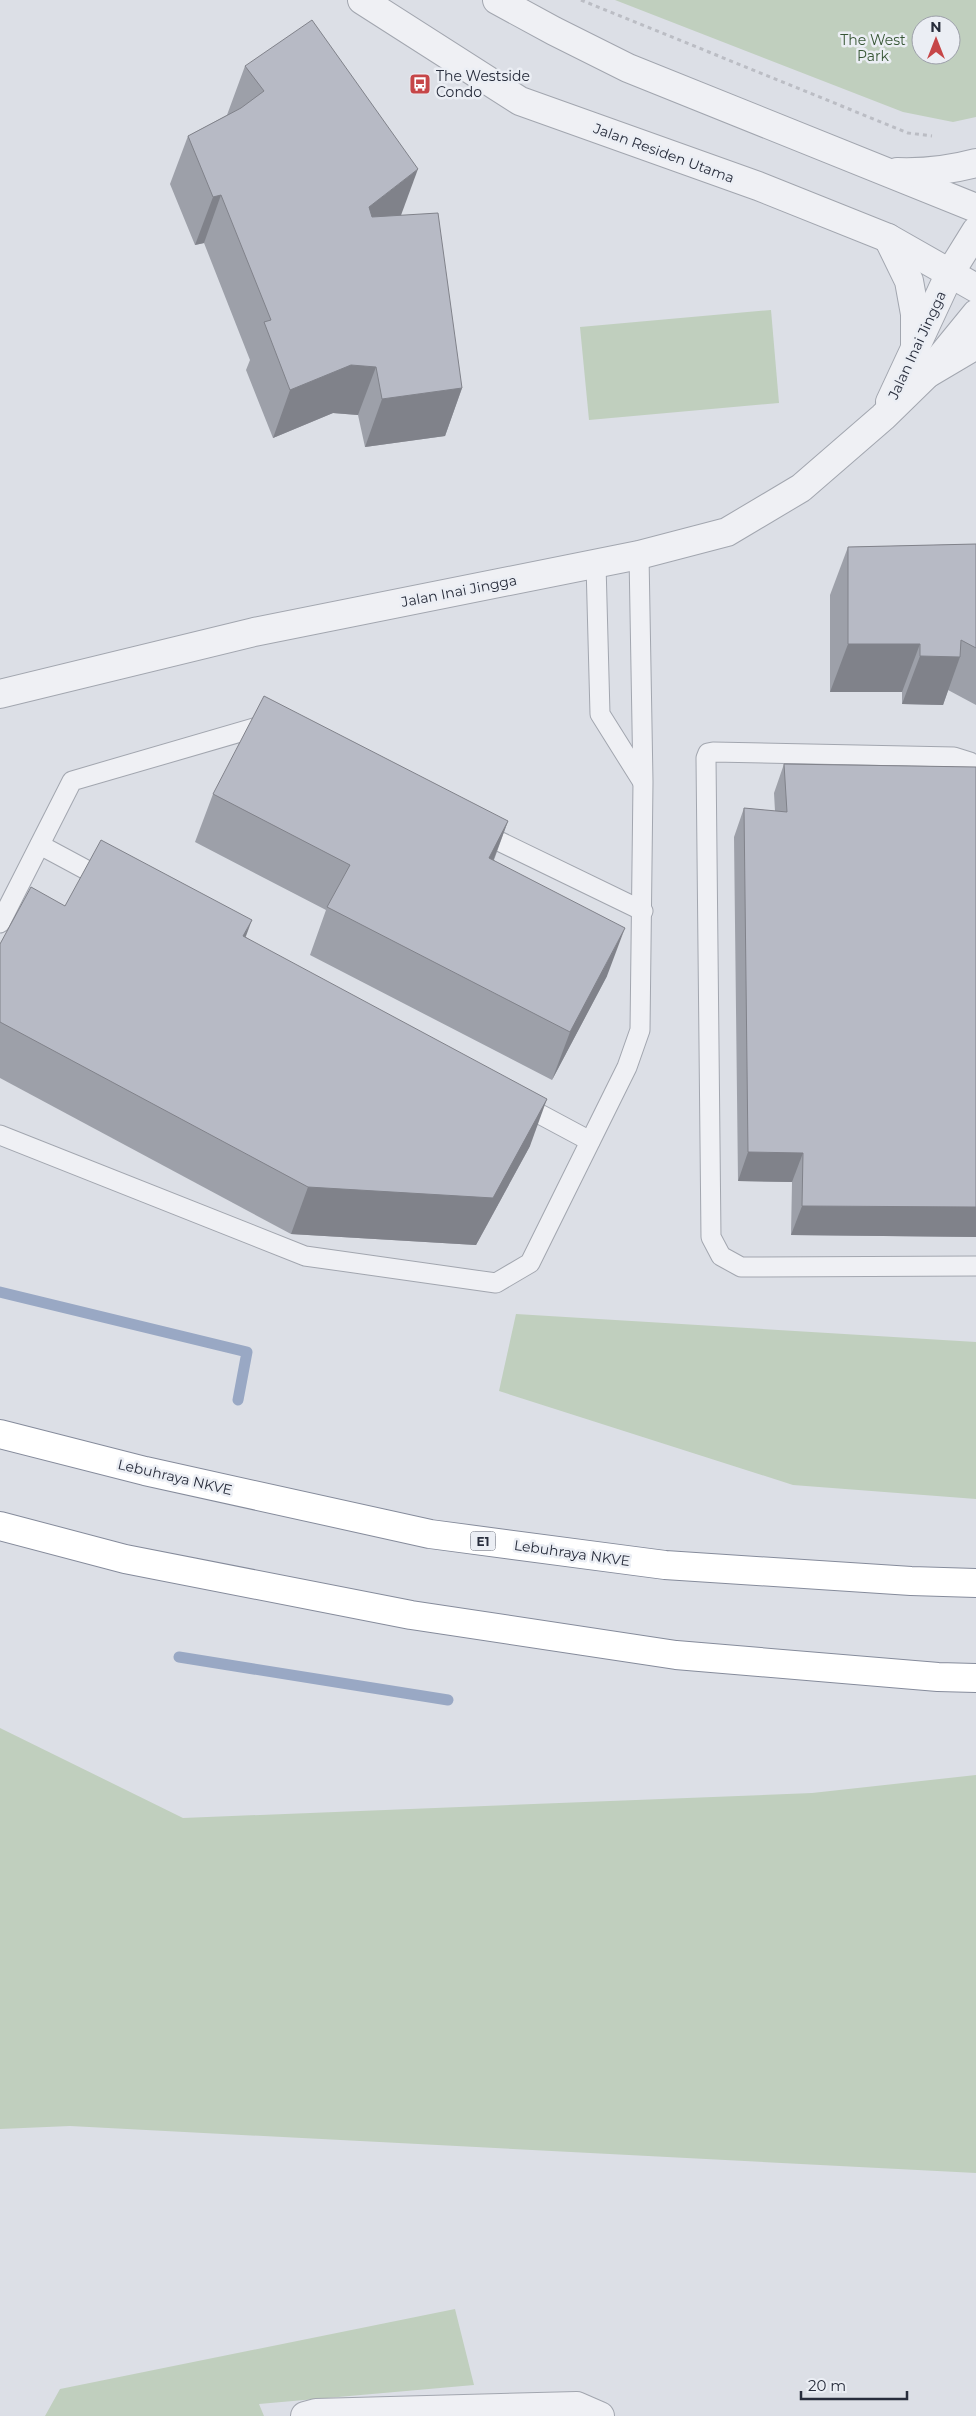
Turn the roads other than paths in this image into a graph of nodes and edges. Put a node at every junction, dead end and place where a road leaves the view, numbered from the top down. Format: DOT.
graph roads {
  1 [pos="362,0"];
  2 [pos="497,0"];
  3 [pos="976,163"];
  4 [pos="883,172"];
  5 [pos="976,208"];
  6 [pos="976,231"];
  7 [pos="888,238"];
  8 [pos="950,273"];
  9 [pos="976,288"];
  10 [pos="976,314"];
  11 [pos="976,345"];
  12 [pos="915,347"];
  13 [pos="927,374"];
  14 [pos="883,417"];
  15 [pos="640,555"];
  16 [pos="596,564"];
  17 [pos="0,694"];
  18 [pos="288,739"];
  19 [pos="976,767"];
  20 [pos="643,782"];
  21 [pos="465,825"];
  22 [pos="40,845"];
  23 [pos="127,892"];
  24 [pos="643,911"];
  25 [pos="0,922"];
  26 [pos="503,1094"];
  27 [pos="0,1136"];
  28 [pos="590,1141"];
  29 [pos="976,1266"];
  30 [pos="0,1434"];
  31 [pos="0,1526"];
  32 [pos="976,1583"];
  33 [pos="976,1678"];
  34 [pos="313,2415"];
  35 [pos="600,2416"];
  1 -- 7 [label="street, Jalan Residen Utama"];
  2 -- 4 [label="street"];
  3 -- 4 [label="street"];
  4 -- 5 [label="street"];
  6 -- 8 [label="street, Jalan Inai Jingga"];
  7 -- 8 [label="street, Jalan Residen Utama"];
  7 -- 12 [label="street"];
  8 -- 9 [label="street, Jalan Residen Utama"];
  8 -- 12 [label="street, Jalan Inai Jingga"];
  10 -- 13 [label="street, Jalan Inai Jingga"];
  11 -- 13 [label="street"];
  12 -- 14 [label="street, Jalan Inai Jingga"];
  13 -- 14 [label="street, Jalan Inai Jingga"];
  14 -- 15 [label="street, Jalan Inai Jingga"];
  15 -- 16 [label="street, Jalan Inai Jingga"];
  15 -- 20 [label="lane"];
  16 -- 17 [label="street, Jalan Inai Jingga"];
  16 -- 20 [label="lane"];
  18 -- 22 [label="lane"];
  19 -- 29 [label="lane"];
  20 -- 24 [label="lane"];
  21 -- 24 [label="lane"];
  22 -- 23 [label="lane"];
  22 -- 25 [label="lane"];
  24 -- 28 [label="lane"];
  26 -- 28 [label="lane"];
  27 -- 28 [label="lane"];
  30 -- 32 [label="highway, Lebuhraya NKVE / E1"];
  31 -- 33 [label="highway"];
  34 -- 35 [label="street"];
}
